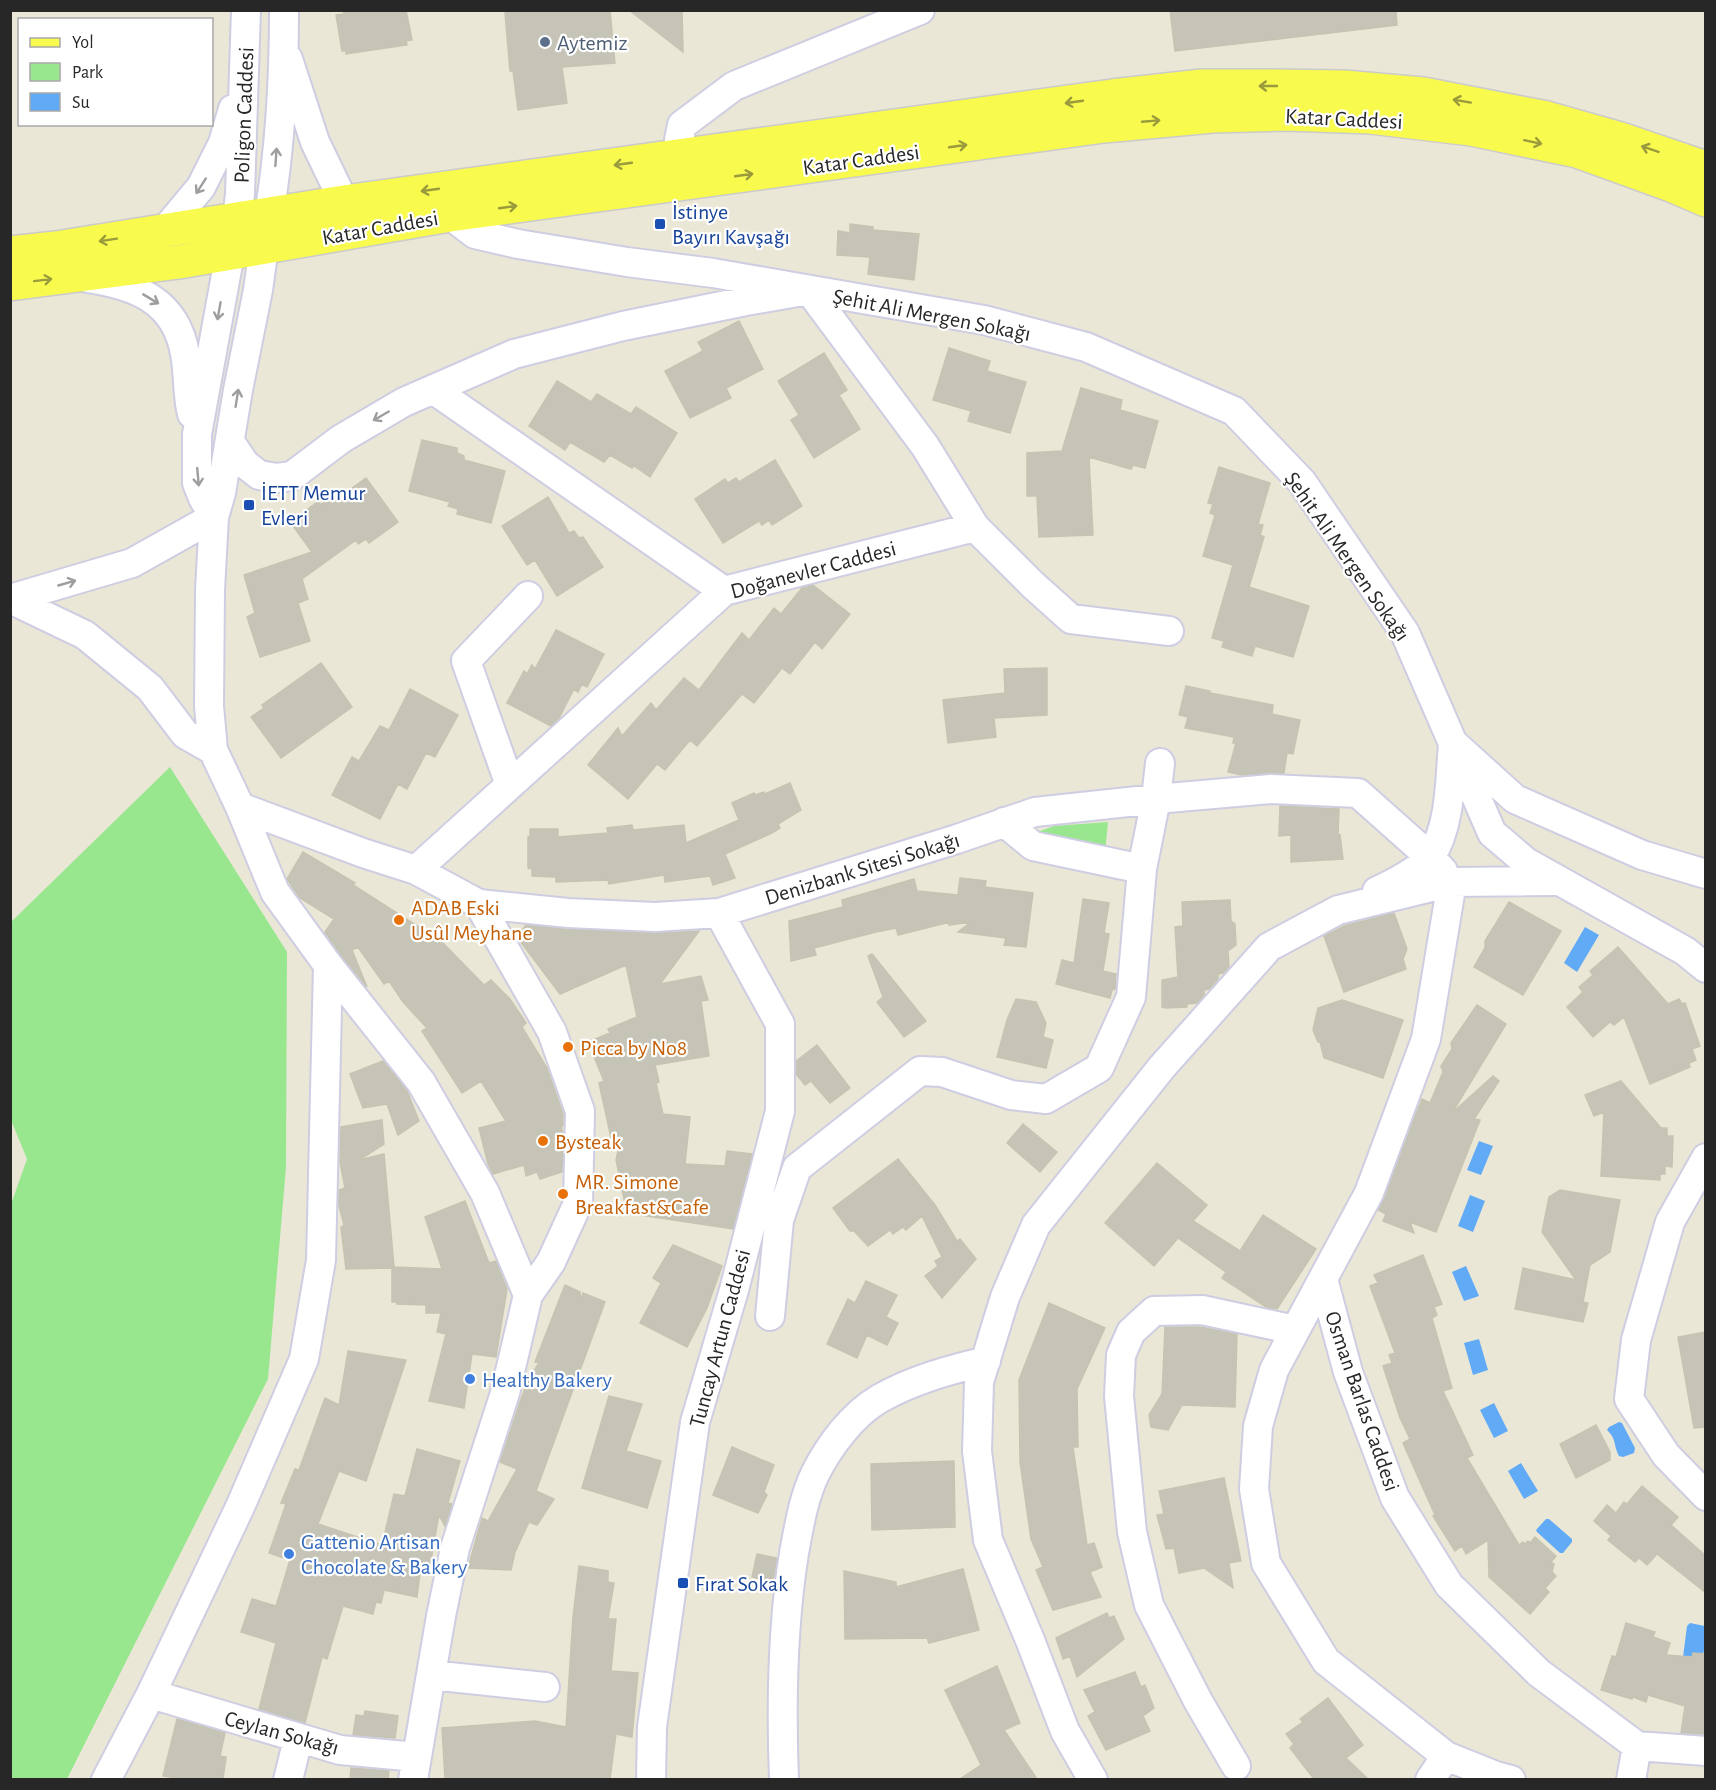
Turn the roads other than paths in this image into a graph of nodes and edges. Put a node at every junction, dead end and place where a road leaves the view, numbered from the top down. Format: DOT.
graph roads {
  1 [pos="246,10"];
  2 [pos="284,10"];
  3 [pos="920,10"];
  4 [pos="284,46"];
  5 [pos="244,73"];
  6 [pos="1706,168"];
  7 [pos="683,170"];
  8 [pos="1706,200"];
  9 [pos="344,202"];
  10 [pos="269,215"];
  11 [pos="450,215"];
  12 [pos="237,219"];
  13 [pos="165,230"];
  14 [pos="264,247"];
  15 [pos="230,253"];
  16 [pos="10,254"];
  17 [pos="76,277"];
  18 [pos="10,284"];
  19 [pos="809,290"];
  20 [pos="434,390"];
  21 [pos="197,434"];
  22 [pos="230,442"];
  23 [pos="214,517"];
  24 [pos="975,527"];
  25 [pos="723,591"];
  26 [pos="528,596"];
  27 [pos="10,599"];
  28 [pos="1169,632"];
  29 [pos="1453,743"];
  30 [pos="213,750"];
  31 [pos="1160,763"];
  32 [pos="510,785"];
  33 [pos="1156,799"];
  34 [pos="240,807"];
  35 [pos="1004,822"];
  36 [pos="1431,857"];
  37 [pos="1142,869"];
  38 [pos="416,870"];
  39 [pos="1706,874"];
  40 [pos="1452,882"];
  41 [pos="1560,882"];
  42 [pos="479,904"];
  43 [pos="1338,910"];
  44 [pos="719,913"];
  45 [pos="328,965"];
  46 [pos="1706,968"];
  47 [pos="1706,1158"];
  48 [pos="762,1174"];
  49 [pos="792,1182"];
  50 [pos="1323,1279"];
  51 [pos="528,1295"];
  52 [pos="770,1316"];
  53 [pos="1295,1330"];
  54 [pos="986,1361"];
  55 [pos="1706,1496"];
  56 [pos="431,1675"];
  57 [pos="545,1687"];
  58 [pos="151,1694"];
  59 [pos="298,1739"];
  60 [pos="1637,1746"];
  61 [pos="1706,1751"];
  62 [pos="1446,1756"];
  63 [pos="1236,1766"];
  64 [pos="415,1768"];
  65 [pos="106,1779"];
  66 [pos="288,1779"];
  67 [pos="651,1779"];
  68 [pos="784,1779"];
  69 [pos="1093,1779"];
  70 [pos="1430,1779"];
  71 [pos="1511,1779"];
  72 [pos="1631,1779"];
  1 -- 5 [label="street, Poligon Caddesi"];
  2 -- 4 [label="street, Poligon Caddesi"];
  3 -- 7 [label="street"];
  4 -- 9 [label="street"];
  10 -- 4 [label="street, Poligon Caddesi, one-way"];
  5 -- 12 [label="street, Poligon Caddesi"];
  5 -- 13 [label="street, one-way"];
  6 -- 7 [label="main road, Katar Caddesi, one-way"];
  7 -- 8 [label="main road, Katar Caddesi, one-way"];
  7 -- 9 [label="main road, Katar Caddesi, one-way"];
  11 -- 7 [label="main road, Katar Caddesi, one-way"];
  9 -- 10 [label="main road, Katar Caddesi"];
  10 -- 12 [label="main road, Katar Caddesi"];
  10 -- 14 [label="main road"];
  11 -- 14 [label="main road, Katar Caddesi"];
  11 -- 19 [label="street, Şehit Ali Mergen Sokağı"];
  12 -- 13 [label="main road, Katar Caddesi"];
  12 -- 15 [label="main road"];
  13 -- 16 [label="main road, Katar Caddesi, one-way"];
  14 -- 15 [label="main road, Katar Caddesi"];
  22 -- 14 [label="street, one-way"];
  15 -- 17 [label="main road, Katar Caddesi"];
  15 -- 21 [label="street, one-way"];
  18 -- 17 [label="main road, Katar Caddesi, one-way"];
  17 -- 21 [label="street, one-way"];
  19 -- 20 [label="street"];
  19 -- 24 [label="street"];
  19 -- 29 [label="street, Şehit Ali Mergen Sokağı"];
  20 -- 22 [label="street, one-way"];
  20 -- 25 [label="street"];
  21 -- 23 [label="street, one-way"];
  22 -- 23 [label="street"];
  27 -- 23 [label="street, one-way"];
  23 -- 30 [label="street"];
  24 -- 25 [label="street, Doğanevler Caddesi"];
  24 -- 28 [label="street"];
  25 -- 32 [label="street, Doğanevler Caddesi"];
  26 -- 32 [label="street"];
  27 -- 30 [label="street"];
  29 -- 36 [label="street"];
  29 -- 39 [label="street"];
  29 -- 41 [label="street, Şehit Ali Mergen Sokağı"];
  30 -- 34 [label="street"];
  31 -- 33 [label="street"];
  32 -- 38 [label="street, Doğanevler Caddesi"];
  33 -- 35 [label="street, Denizbank Sitesi Sokağı"];
  33 -- 36 [label="street, Denizbank Sitesi Sokağı"];
  33 -- 37 [label="street"];
  34 -- 38 [label="street"];
  34 -- 45 [label="street"];
  35 -- 37 [label="street"];
  35 -- 44 [label="street, Denizbank Sitesi Sokağı"];
  36 -- 40 [label="street, Denizbank Sitesi Sokağı"];
  36 -- 43 [label="street"];
  37 -- 49 [label="street"];
  38 -- 42 [label="street"];
  40 -- 41 [label="street"];
  40 -- 43 [label="street"];
  40 -- 50 [label="street, Osman Barlas Caddesi"];
  41 -- 46 [label="street, Şehit Ali Mergen Sokağı"];
  42 -- 44 [label="street, Denizbank Sitesi Sokağı"];
  42 -- 51 [label="street"];
  43 -- 54 [label="street"];
  44 -- 48 [label="street, Tuncay Artun Caddesi"];
  45 -- 51 [label="street"];
  45 -- 58 [label="street"];
  47 -- 55 [label="street"];
  48 -- 49 [label="street"];
  48 -- 67 [label="street, Tuncay Artun Caddesi"];
  49 -- 52 [label="street"];
  50 -- 53 [label="street, Osman Barlas Caddesi"];
  50 -- 60 [label="street, Osman Barlas Caddesi"];
  51 -- 56 [label="street"];
  53 -- 62 [label="street, Osman Barlas Caddesi"];
  53 -- 63 [label="street"];
  54 -- 68 [label="street"];
  54 -- 69 [label="street"];
  56 -- 57 [label="street"];
  56 -- 64 [label="street"];
  58 -- 59 [label="street, Ceylan Sokağı"];
  58 -- 65 [label="street"];
  59 -- 64 [label="street, Ceylan Sokağı"];
  59 -- 66 [label="street"];
  60 -- 61 [label="street"];
  60 -- 72 [label="street"];
  62 -- 70 [label="street"];
  62 -- 71 [label="street, Osman Barlas Caddesi"];
}
